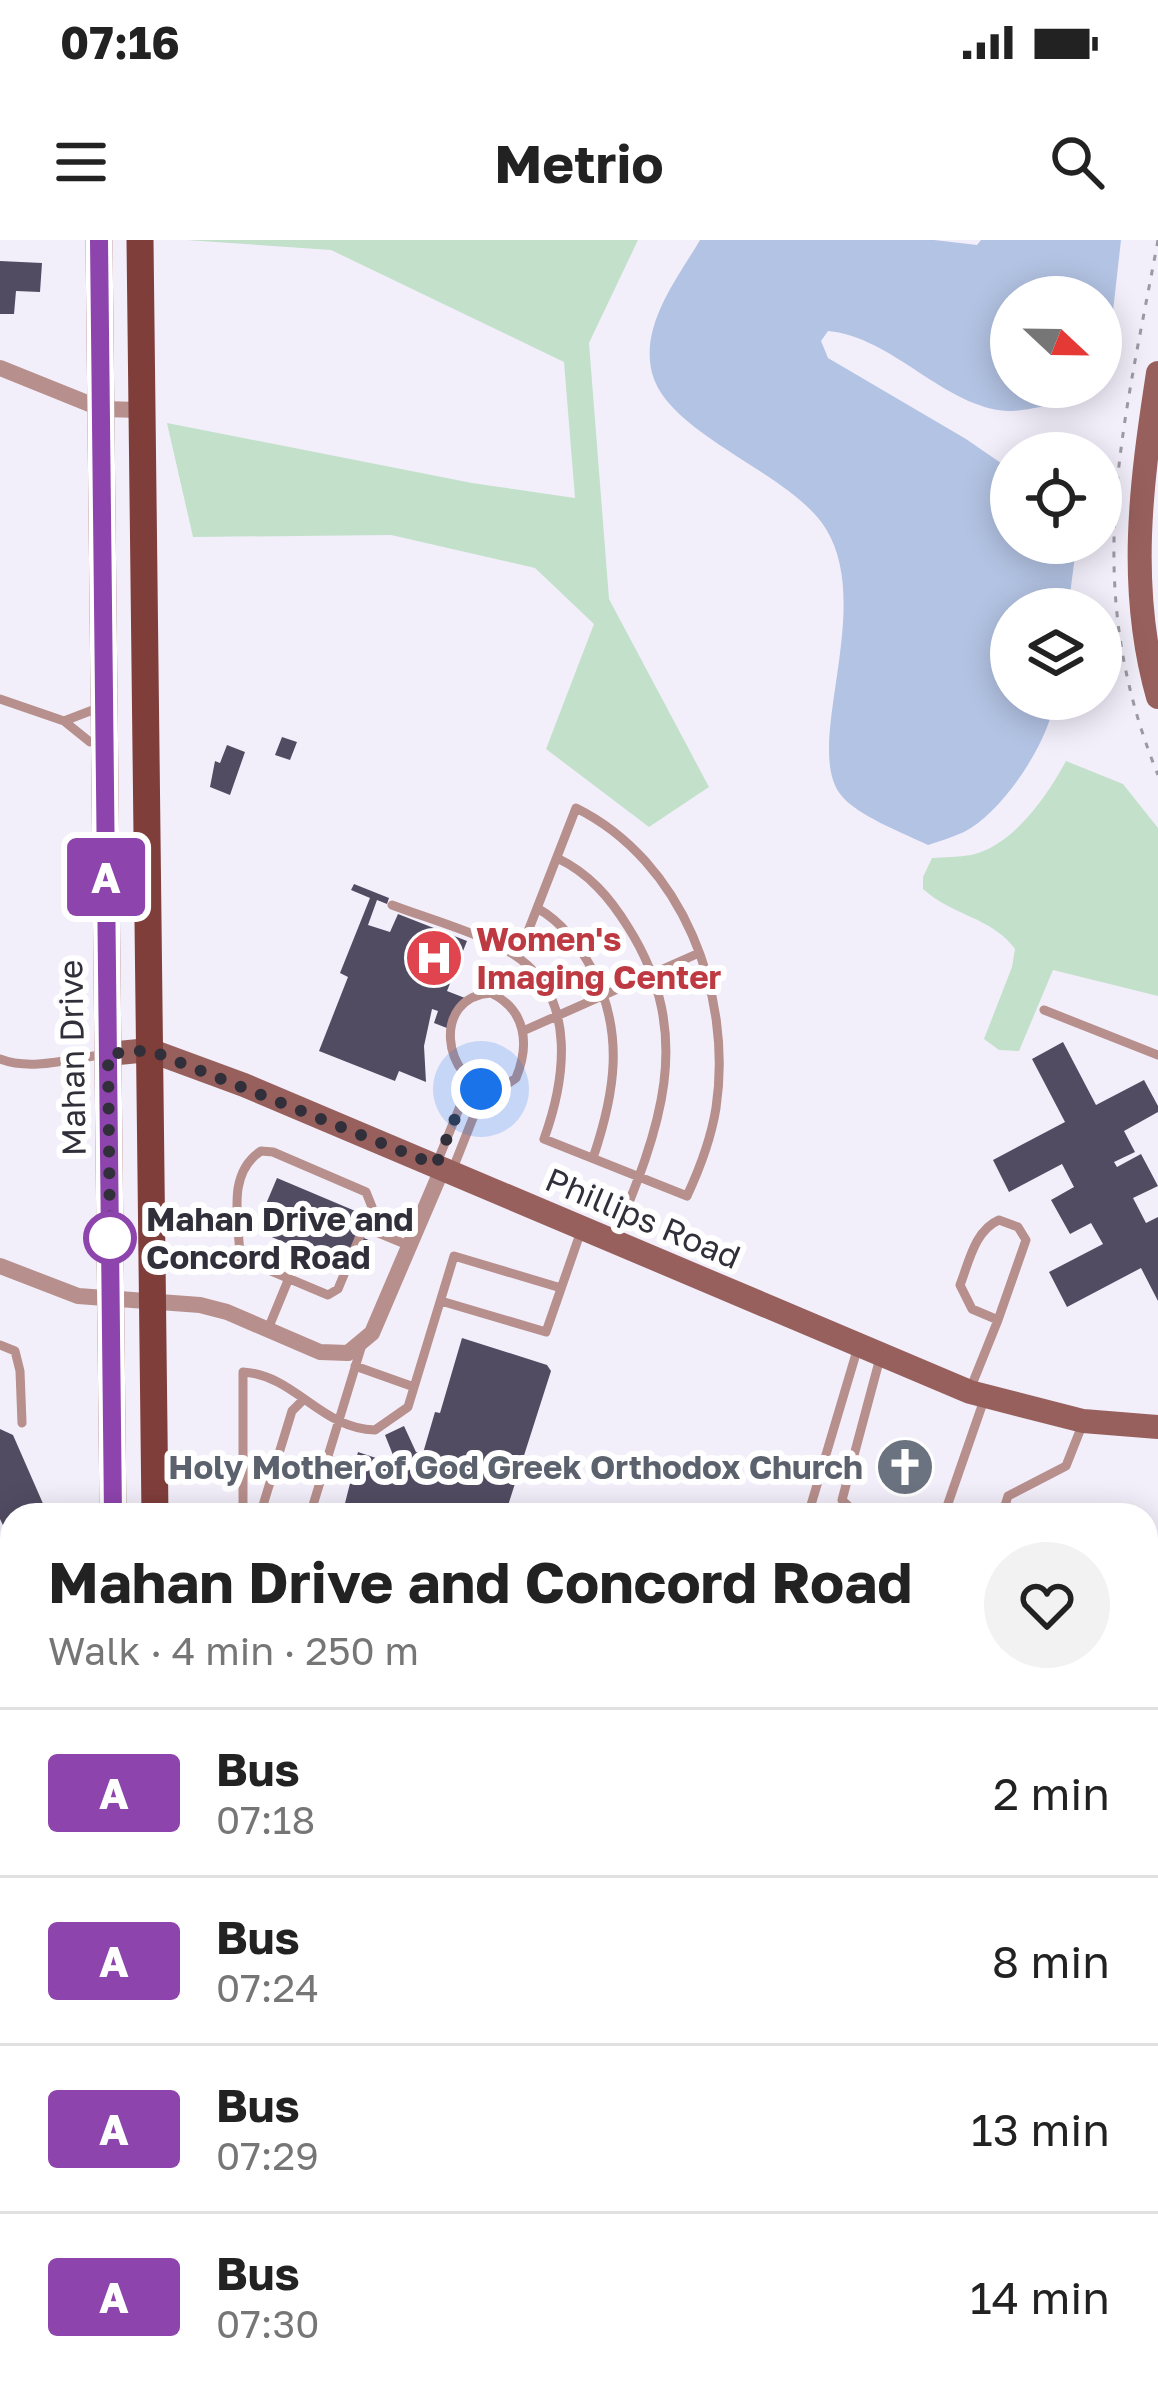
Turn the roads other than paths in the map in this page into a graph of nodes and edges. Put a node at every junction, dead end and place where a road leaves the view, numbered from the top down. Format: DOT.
graph roads {
  1 [pos="99,240"];
  2 [pos="140,240"];
  3 [pos="0,368"];
  4 [pos="1158,373"];
  5 [pos="102,409"];
  6 [pos="141,410"];
  7 [pos="1158,697"];
  8 [pos="0,698"];
  9 [pos="105,704"];
  10 [pos="64,722"];
  11 [pos="145,732"];
  12 [pos="106,739"];
  13 [pos="557,858"];
  14 [pos="392,905"];
  15 [pos="537,908"];
  16 [pos="699,953"];
  17 [pos="518,957"];
  18 [pos="652,974"];
  19 [pos="603,996"];
  20 [pos="1044,1010"];
  21 [pos="556,1016"];
  22 [pos="523,1031"];
  23 [pos="149,1050"];
  24 [pos="108,1054"];
  25 [pos="1158,1055"];
  26 [pos="0,1059"];
  27 [pos="470,1082"];
  28 [pos="484,1090"];
  29 [pos="593,1158"];
  30 [pos="444,1168"];
  31 [pos="639,1177"];
  32 [pos="364,1227"];
  33 [pos="582,1228"];
  34 [pos="614,1242"];
  35 [pos="410,1246"];
  36 [pos="0,1266"];
  37 [pos="289,1278"];
  38 [pos="561,1288"];
  39 [pos="111,1300"];
  40 [pos="441,1301"];
  41 [pos="153,1304"];
  42 [pos="998,1319"];
  43 [pos="268,1330"];
  44 [pos="0,1345"];
  45 [pos="362,1345"];
  46 [pos="869,1351"];
  47 [pos="355,1366"];
  48 [pos="414,1388"];
  49 [pos="977,1394"];
  50 [pos="304,1400"];
  51 [pos="339,1421"];
  52 [pos="1084,1421"];
  53 [pos="22,1423"];
  54 [pos="1157,1424"];
  55 [pos="113,1503"];
  56 [pos="155,1503"];
  57 [pos="243,1503"];
  58 [pos="264,1503"];
  59 [pos="314,1503"];
  60 [pos="812,1503"];
  61 [pos="845,1503"];
  62 [pos="947,1503"];
  63 [pos="1005,1503"];
  1 -- 5 [label="main road, Mahan Drive"];
  2 -- 6 [label="main road"];
  3 -- 5 [label="street"];
  4 -- 7 [label="street"];
  5 -- 6 [label="street"];
  5 -- 9 [label="main road, Mahan Drive"];
  6 -- 11 [label="main road"];
  8 -- 10 [label="lane"];
  9 -- 10 [label="lane"];
  9 -- 12 [label="main road, Mahan Drive"];
  10 -- 12 [label="lane"];
  11 -- 12 [label="main road"];
  11 -- 23 [label="main road"];
  12 -- 24 [label="main road, Mahan Drive"];
  13 -- 15 [label="lane"];
  13 -- 16 [label="lane"];
  13 -- 18 [label="lane"];
  14 -- 17 [label="lane"];
  15 -- 17 [label="lane"];
  15 -- 19 [label="lane"];
  16 -- 18 [label="lane"];
  16 -- 31 [label="lane"];
  17 -- 21 [label="lane"];
  18 -- 19 [label="lane"];
  18 -- 31 [label="lane"];
  19 -- 21 [label="lane"];
  19 -- 29 [label="lane"];
  20 -- 25 [label="lane"];
  21 -- 22 [label="lane"];
  21 -- 29 [label="lane"];
  22 -- 27 [label="lane"];
  22 -- 28 [label="lane"];
  23 -- 24 [label="street, Phillips Road"];
  23 -- 30 [label="street, Phillips Road"];
  23 -- 41 [label="main road"];
  24 -- 26 [label="lane"];
  24 -- 39 [label="main road, Mahan Drive"];
  27 -- 28 [label="lane"];
  27 -- 30 [label="lane"];
  28 -- 30 [label="lane"];
  29 -- 31 [label="lane"];
  30 -- 33 [label="street, Phillips Road"];
  30 -- 35 [label="street"];
  31 -- 34 [label="lane"];
  32 -- 35 [label="lane"];
  32 -- 37 [label="lane"];
  32 -- 37 [label="lane"];
  33 -- 34 [label="street, Phillips Road"];
  33 -- 38 [label="lane"];
  34 -- 46 [label="street, Phillips Road"];
  35 -- 45 [label="street"];
  36 -- 39 [label="street"];
  37 -- 43 [label="lane"];
  38 -- 40 [label="lane"];
  38 -- 40 [label="lane"];
  39 -- 41 [label="street"];
  39 -- 55 [label="main road, Mahan Drive"];
  40 -- 48 [label="lane"];
  41 -- 43 [label="street"];
  41 -- 56 [label="main road"];
  42 -- 42 [label="lane"];
  42 -- 49 [label="lane"];
  43 -- 45 [label="street"];
  44 -- 53 [label="lane"];
  45 -- 47 [label="lane"];
  46 -- 49 [label="street, Phillips Road"];
  46 -- 60 [label="lane"];
  46 -- 61 [label="lane"];
  47 -- 48 [label="lane"];
  47 -- 51 [label="lane"];
  48 -- 51 [label="lane"];
  49 -- 52 [label="street, Phillips Road"];
  49 -- 62 [label="lane"];
  50 -- 51 [label="lane"];
  50 -- 57 [label="lane"];
  50 -- 58 [label="lane"];
  51 -- 59 [label="lane"];
  52 -- 54 [label="street, Phillips Road"];
  52 -- 63 [label="lane"];
}
